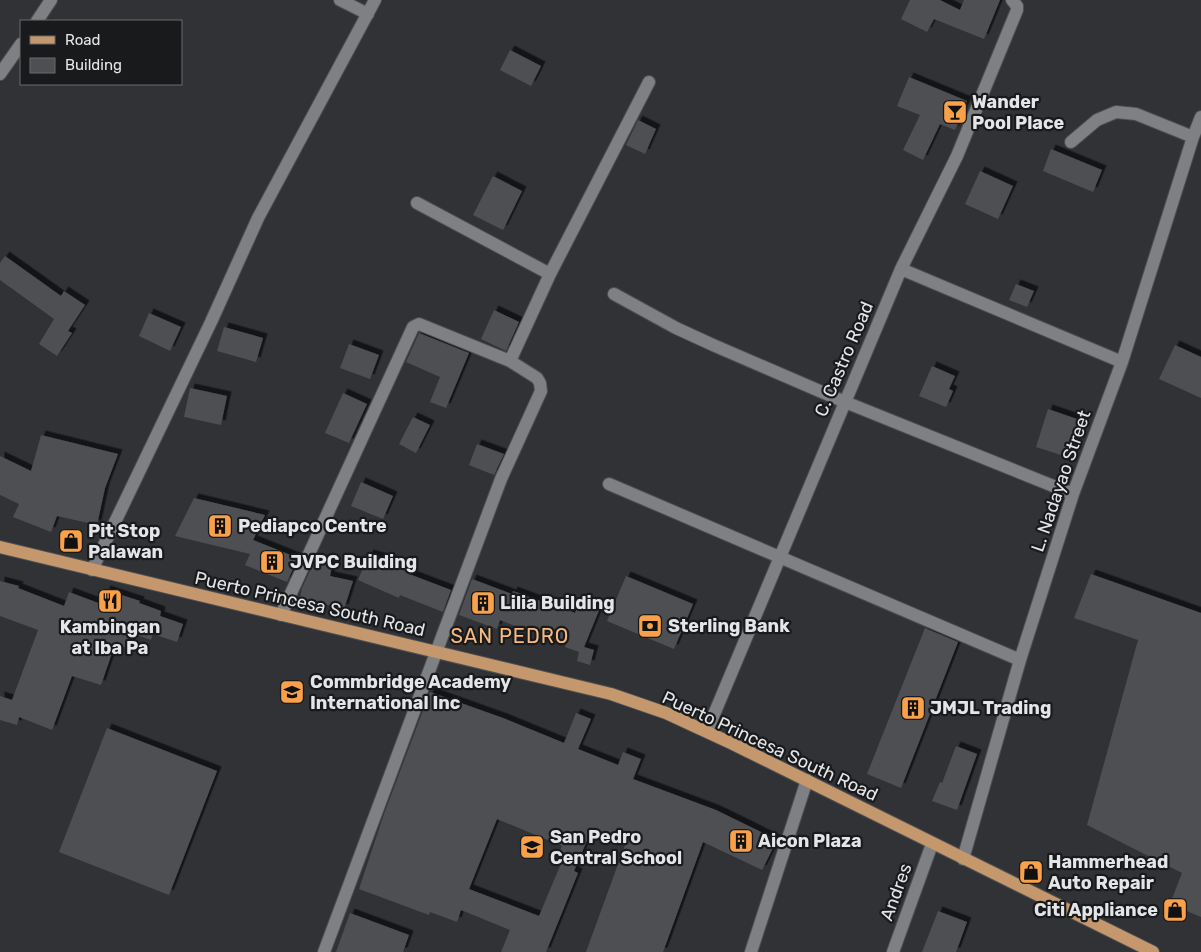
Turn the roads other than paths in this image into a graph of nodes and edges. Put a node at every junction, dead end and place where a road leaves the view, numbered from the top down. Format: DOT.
graph roads {
  1 [pos="51,0"];
  2 [pos="340,0"];
  3 [pos="375,0"];
  4 [pos="1014,2"];
  5 [pos="368,14"];
  6 [pos="38,20"];
  7 [pos="20,45"];
  8 [pos="0,74"];
  9 [pos="649,82"];
  10 [pos="1201,117"];
  11 [pos="1193,137"];
  12 [pos="1071,142"];
  13 [pos="417,203"];
  14 [pos="901,269"];
  15 [pos="550,274"];
  16 [pos="614,294"];
  17 [pos="510,361"];
  18 [pos="1122,362"];
  19 [pos="845,402"];
  20 [pos="609,484"];
  21 [pos="1073,494"];
  22 [pos="0,547"];
  23 [pos="779,558"];
  24 [pos="92,570"];
  25 [pos="281,615"];
  26 [pos="435,652"];
  27 [pos="1020,660"];
  28 [pos="707,731"];
  29 [pos="807,780"];
  30 [pos="932,844"];
  31 [pos="962,859"];
  32 [pos="324,952"];
  33 [pos="751,952"];
  34 [pos="893,952"];
  35 [pos="1153,952"];
  1 -- 6 [label="street"];
  2 -- 5 [label="street"];
  3 -- 5 [label="street"];
  4 -- 14 [label="street, C. Castro Road"];
  5 -- 24 [label="street"];
  7 -- 8 [label="street"];
  9 -- 15 [label="street"];
  10 -- 11 [label="street, L. Nadayao Street"];
  11 -- 12 [label="street"];
  11 -- 18 [label="street, L. Nadayao Street"];
  13 -- 15 [label="street"];
  14 -- 18 [label="street"];
  14 -- 19 [label="street, C. Castro Road"];
  15 -- 17 [label="street"];
  16 -- 19 [label="street"];
  17 -- 25 [label="street"];
  17 -- 26 [label="street"];
  18 -- 21 [label="street, L. Nadayao Street"];
  19 -- 21 [label="street"];
  19 -- 23 [label="street, C. Castro Road"];
  20 -- 23 [label="street"];
  21 -- 27 [label="street, L. Nadayao Street"];
  22 -- 24 [label="main road, Puerto Princesa South Road"];
  23 -- 27 [label="street"];
  23 -- 28 [label="street, C. Castro Road"];
  24 -- 25 [label="main road, Puerto Princesa South Road"];
  25 -- 26 [label="main road, Puerto Princesa South Road"];
  26 -- 28 [label="main road, Puerto Princesa South Road"];
  26 -- 32 [label="street"];
  27 -- 31 [label="street, L. Nadayao Street"];
  28 -- 29 [label="main road, Puerto Princesa South Road"];
  29 -- 30 [label="main road, Puerto Princesa South Road"];
  29 -- 33 [label="street"];
  30 -- 31 [label="main road, Puerto Princesa South Road"];
  30 -- 34 [label="street, Andres"];
  31 -- 35 [label="main road, Puerto Princesa South Road"];
}
